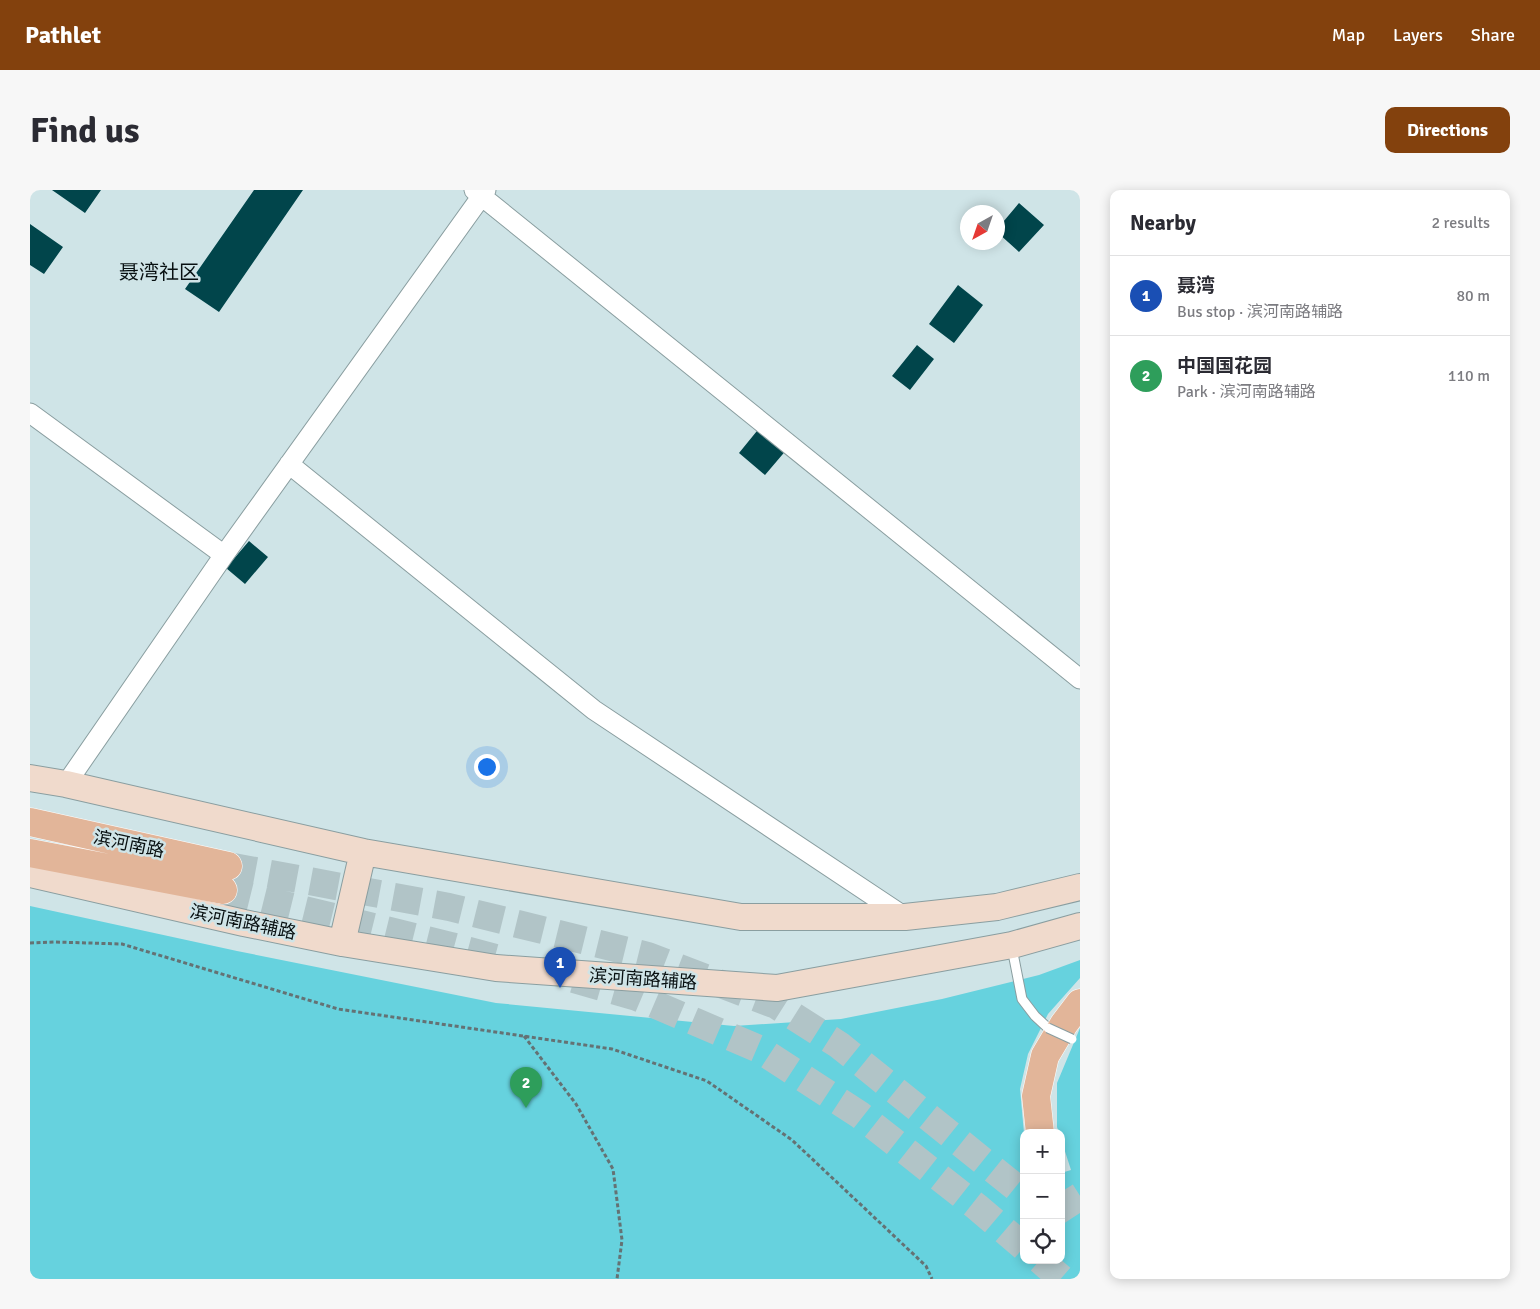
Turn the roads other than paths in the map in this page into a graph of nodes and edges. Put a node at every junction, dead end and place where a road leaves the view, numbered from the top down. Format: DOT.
graph roads {
  1 [pos="480,192"];
  2 [pos="30,413"];
  3 [pos="289,464"];
  4 [pos="224,555"];
  5 [pos="1080,679"];
  6 [pos="30,778"];
  7 [pos="66,784"];
  8 [pos="30,822"];
  9 [pos="363,852"];
  10 [pos="30,853"];
  11 [pos="30,874"];
  12 [pos="1080,887"];
  13 [pos="905,917"];
  14 [pos="1080,926"];
  15 [pos="342,943"];
  16 [pos="1012,945"];
  17 [pos="1080,1003"];
  18 [pos="1076,1040"];
  19 [pos="1040,1129"];
  1 -- 3 [label="street"];
  1 -- 5 [label="street"];
  2 -- 4 [label="street"];
  3 -- 4 [label="street"];
  3 -- 13 [label="street"];
  4 -- 7 [label="street"];
  6 -- 7 [label="main road"];
  7 -- 9 [label="main road"];
  8 -- 10 [label="main road, 滨河南路"];
  9 -- 13 [label="main road"];
  9 -- 15 [label="main road"];
  11 -- 15 [label="main road, 滨河南路辅路"];
  12 -- 13 [label="main road"];
  14 -- 16 [label="main road, 滨河南路辅路"];
  15 -- 16 [label="main road, 滨河南路辅路"];
  16 -- 18 [label="lane, bridge"];
  17 -- 19 [label="main road"];
}
